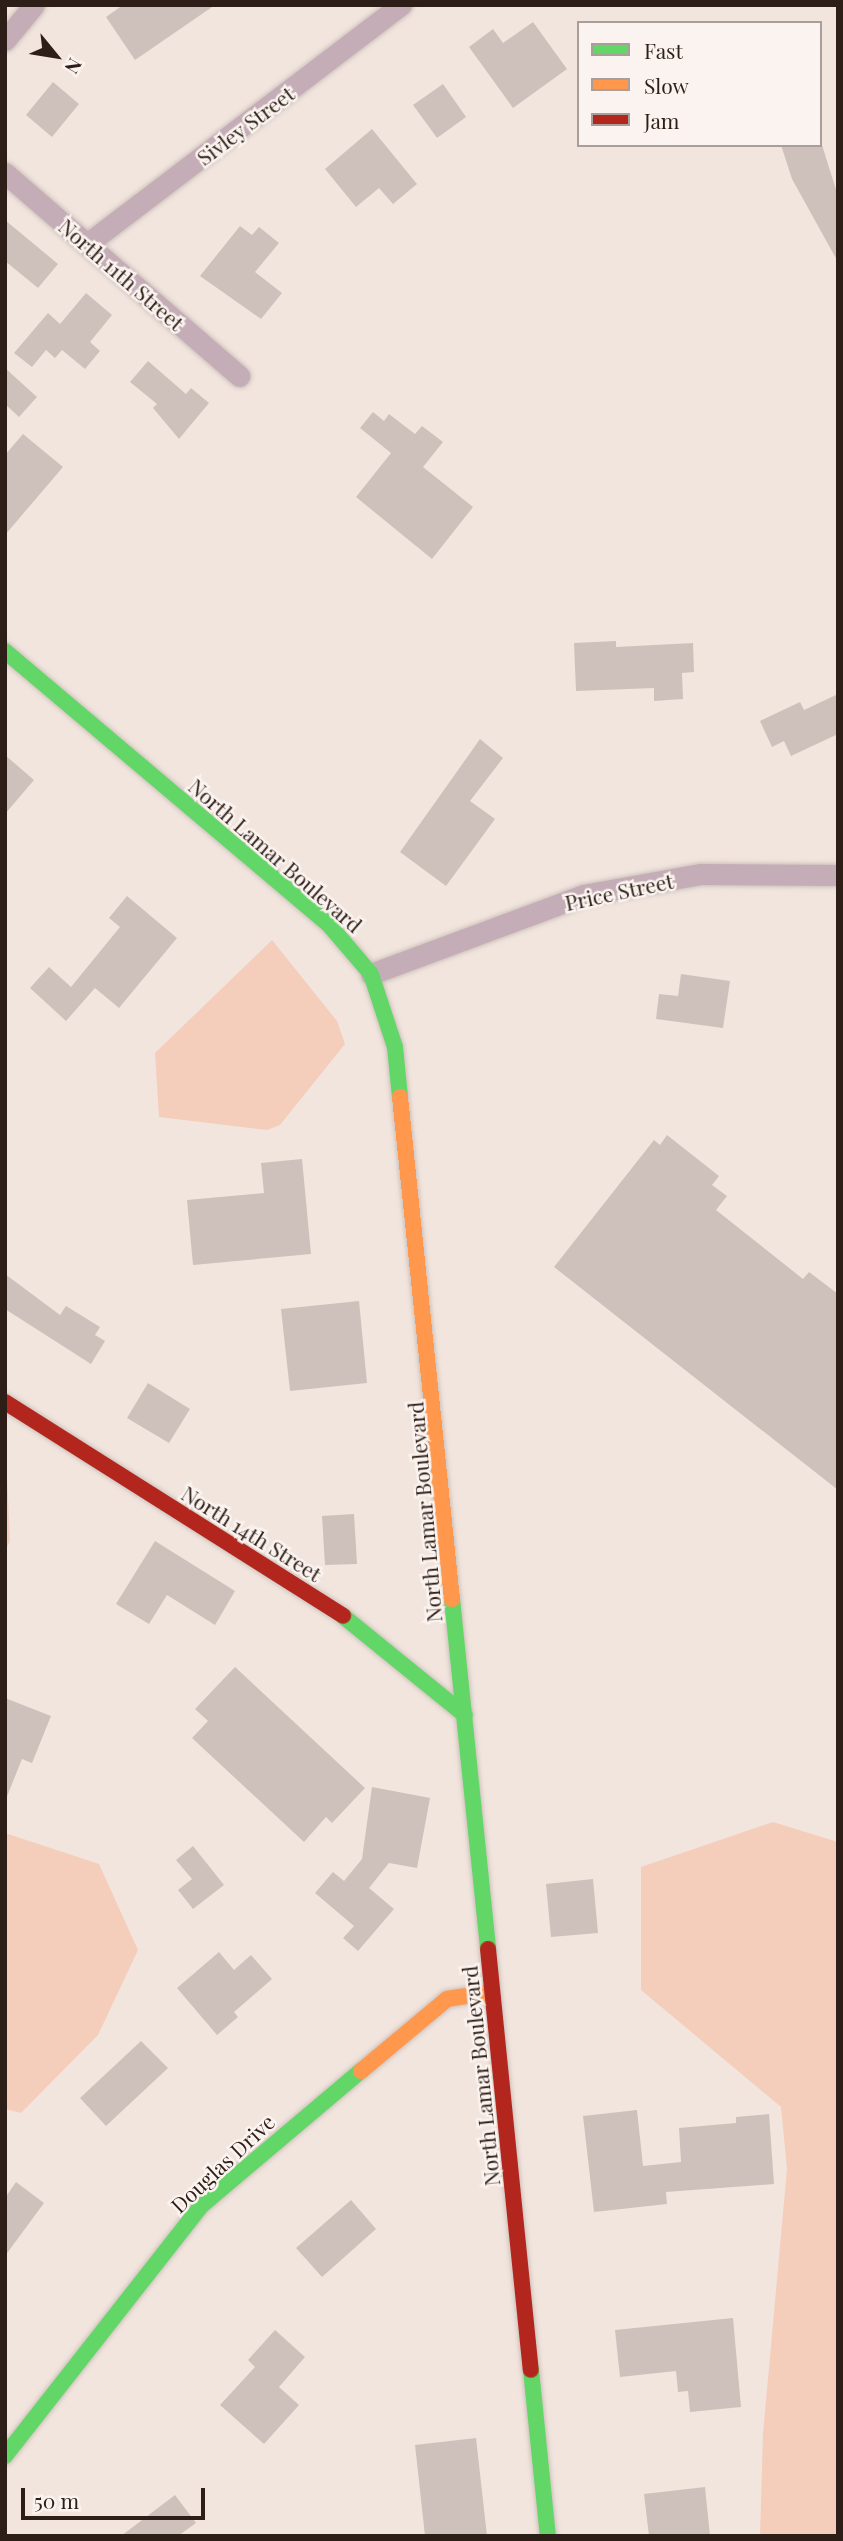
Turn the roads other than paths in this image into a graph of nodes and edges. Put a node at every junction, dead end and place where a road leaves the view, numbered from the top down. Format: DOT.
graph roads {
  1 [pos="34,5"];
  2 [pos="401,5"];
  3 [pos="5,40"];
  4 [pos="5,173"];
  5 [pos="87,244"];
  6 [pos="239,376"];
  7 [pos="5,651"];
  8 [pos="838,875"];
  9 [pos="371,974"];
  10 [pos="5,1402"];
  11 [pos="465,1715"];
  12 [pos="491,1992"];
  13 [pos="5,2456"];
  14 [pos="548,2536"];
  1 -- 3 [label="street"];
  2 -- 5 [label="street, Sivley Street"];
  4 -- 5 [label="street, North 11th Street"];
  5 -- 6 [label="street, North 11th Street"];
  7 -- 9 [label="street, North Lamar Boulevard"];
  8 -- 9 [label="street, Price Street"];
  9 -- 11 [label="street, North Lamar Boulevard"];
  10 -- 11 [label="street, North 14th Street"];
  11 -- 12 [label="street, North Lamar Boulevard"];
  12 -- 13 [label="street, Douglas Drive"];
  12 -- 14 [label="street, North Lamar Boulevard"];
}
